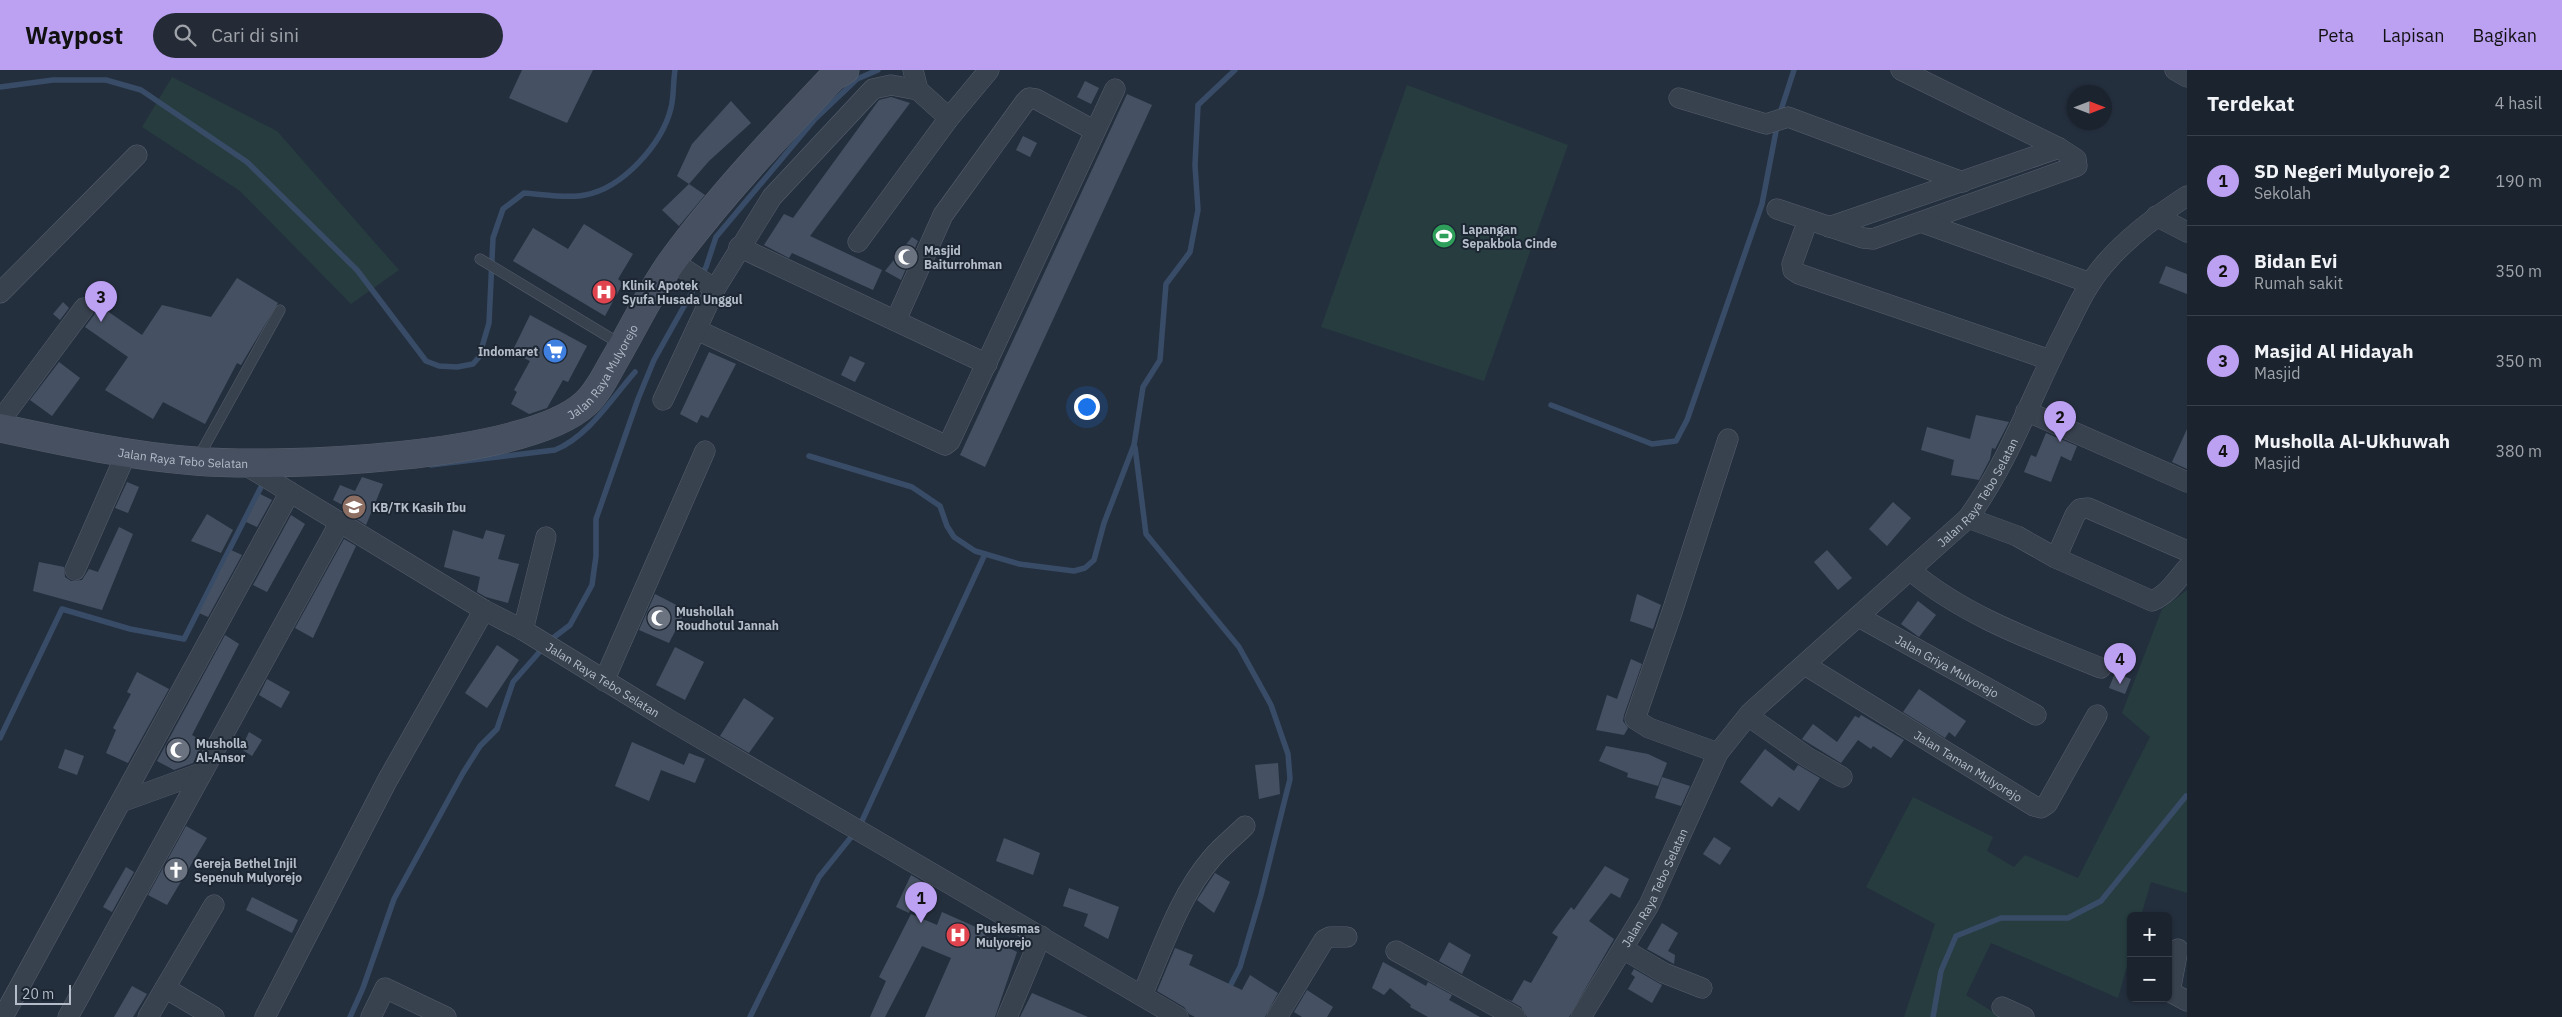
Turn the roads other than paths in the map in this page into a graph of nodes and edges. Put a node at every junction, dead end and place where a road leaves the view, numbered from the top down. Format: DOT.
graph roads {
  1 [pos="845,70"];
  2 [pos="989,70"];
  3 [pos="1901,70"];
  4 [pos="2175,70"];
  5 [pos="2187,77"];
  6 [pos="915,78"];
  7 [pos="1115,89"];
  8 [pos="1679,98"];
  9 [pos="949,118"];
  10 [pos="1095,131"];
  11 [pos="2058,148"];
  12 [pos="137,155"];
  13 [pos="1982,176"];
  14 [pos="1963,182"];
  15 [pos="2187,196"];
  16 [pos="1991,197"];
  17 [pos="1904,203"];
  18 [pos="1777,209"];
  19 [pos="2156,216"];
  20 [pos="1917,223"];
  21 [pos="1829,227"];
  22 [pos="1804,231"];
  23 [pos="2187,232"];
  24 [pos="858,242"];
  25 [pos="739,247"];
  26 [pos="480,258"];
  27 [pos="681,267"];
  28 [pos="2090,283"];
  29 [pos="711,286"];
  30 [pos="0,293"];
  31 [pos="84,308"];
  32 [pos="280,310"];
  33 [pos="896,320"];
  34 [pos="697,330"];
  35 [pos="623,346"];
  36 [pos="2050,360"];
  37 [pos="987,364"];
  38 [pos="663,400"];
  39 [pos="2026,411"];
  40 [pos="0,421"];
  41 [pos="0,428"];
  42 [pos="1728,439"];
  43 [pos="705,451"];
  44 [pos="126,454"];
  45 [pos="196,462"];
  46 [pos="241,462"];
  47 [pos="2187,482"];
  48 [pos="290,492"];
  49 [pos="1968,518"];
  50 [pos="340,522"];
  51 [pos="546,537"];
  52 [pos="2187,551"];
  53 [pos="2056,558"];
  54 [pos="2187,568"];
  55 [pos="75,570"];
  56 [pos="1911,571"];
  57 [pos="484,610"];
  58 [pos="1859,617"];
  59 [pos="529,634"];
  60 [pos="1805,665"];
  61 [pos="2101,668"];
  62 [pos="604,681"];
  63 [pos="2036,715"];
  64 [pos="2098,715"];
  65 [pos="1748,716"];
  66 [pos="1718,752"];
  67 [pos="201,774"];
  68 [pos="1842,777"];
  69 [pos="121,802"];
  70 [pos="1245,826"];
  71 [pos="214,905"];
  72 [pos="1041,936"];
  73 [pos="1347,937"];
  74 [pos="1623,949"];
  75 [pos="2178,949"];
  76 [pos="1396,950"];
  77 [pos="165,988"];
  78 [pos="1702,988"];
  79 [pos="1142,995"];
  80 [pos="2187,1000"];
  81 [pos="2002,1007"];
  82 [pos="3,1017"];
  83 [pos="68,1017"];
  84 [pos="148,1017"];
  85 [pos="214,1017"];
  86 [pos="265,1017"];
  87 [pos="371,1017"];
  88 [pos="446,1017"];
  89 [pos="1007,1017"];
  90 [pos="1178,1017"];
  91 [pos="1277,1017"];
  92 [pos="1515,1017"];
  93 [pos="1581,1017"];
  94 [pos="2023,1017"];
  1 -- 27 [label="main road, Jalan Raya Mulyorejo"];
  2 -- 9 [label="street"];
  3 -- 11 [label="street"];
  4 -- 5 [label="street"];
  6 -- 9 [label="street"];
  6 -- 25 [label="street"];
  7 -- 10 [label="street"];
  8 -- 14 [label="street"];
  9 -- 24 [label="street"];
  10 -- 33 [label="street"];
  10 -- 37 [label="street"];
  11 -- 13 [label="street"];
  11 -- 16 [label="street"];
  12 -- 30 [label="street"];
  13 -- 14 [label="street"];
  13 -- 16 [label="street"];
  14 -- 17 [label="street"];
  15 -- 19 [label="street, Jalan Raya Tebo Selatan"];
  16 -- 20 [label="street"];
  17 -- 20 [label="street"];
  17 -- 21 [label="street"];
  18 -- 21 [label="street"];
  19 -- 23 [label="street"];
  19 -- 28 [label="street, Jalan Raya Tebo Selatan"];
  20 -- 21 [label="street"];
  20 -- 28 [label="street"];
  22 -- 36 [label="street"];
  25 -- 29 [label="street"];
  25 -- 33 [label="street"];
  26 -- 35 [label="lane"];
  27 -- 29 [label="street"];
  27 -- 35 [label="main road, Jalan Raya Mulyorejo"];
  28 -- 36 [label="street, Jalan Raya Tebo Selatan"];
  29 -- 34 [label="street"];
  31 -- 40 [label="street"];
  32 -- 45 [label="lane"];
  33 -- 37 [label="street"];
  34 -- 37 [label="street"];
  34 -- 38 [label="street"];
  35 -- 46 [label="main road, Jalan Raya Mulyorejo"];
  36 -- 39 [label="street, Jalan Raya Tebo Selatan"];
  39 -- 47 [label="street"];
  39 -- 49 [label="street, Jalan Raya Tebo Selatan"];
  41 -- 44 [label="main road, Jalan Raya Tebo Selatan"];
  42 -- 66 [label="street"];
  43 -- 62 [label="street"];
  44 -- 45 [label="main road, Jalan Raya Tebo Selatan"];
  44 -- 55 [label="street"];
  45 -- 46 [label="main road, Jalan Raya Tebo Selatan"];
  46 -- 48 [label="street, Jalan Raya Tebo Selatan"];
  48 -- 50 [label="street, Jalan Raya Tebo Selatan"];
  48 -- 69 [label="street"];
  49 -- 53 [label="street"];
  49 -- 56 [label="street, Jalan Raya Tebo Selatan"];
  50 -- 57 [label="street, Jalan Raya Tebo Selatan"];
  50 -- 67 [label="street"];
  51 -- 59 [label="street"];
  52 -- 53 [label="street"];
  53 -- 54 [label="street"];
  56 -- 58 [label="street, Jalan Raya Tebo Selatan"];
  56 -- 61 [label="street"];
  57 -- 59 [label="street, Jalan Raya Tebo Selatan"];
  57 -- 86 [label="street"];
  58 -- 60 [label="street, Jalan Raya Tebo Selatan"];
  58 -- 63 [label="street, Jalan Griya Mulyorejo"];
  59 -- 62 [label="street, Jalan Raya Tebo Selatan"];
  60 -- 64 [label="street, Jalan Taman Mulyorejo"];
  60 -- 65 [label="street, Jalan Raya Tebo Selatan"];
  62 -- 72 [label="street, Jalan Raya Tebo Selatan"];
  65 -- 66 [label="street, Jalan Raya Tebo Selatan"];
  65 -- 68 [label="street"];
  66 -- 74 [label="street, Jalan Raya Tebo Selatan"];
  67 -- 69 [label="street"];
  67 -- 83 [label="street"];
  69 -- 82 [label="street"];
  70 -- 79 [label="street"];
  71 -- 77 [label="street"];
  72 -- 79 [label="street, Jalan Raya Tebo Selatan"];
  72 -- 89 [label="street"];
  73 -- 91 [label="street"];
  74 -- 78 [label="street"];
  74 -- 93 [label="street, Jalan Raya Tebo Selatan"];
  75 -- 80 [label="street"];
  76 -- 92 [label="street"];
  77 -- 84 [label="street"];
  77 -- 85 [label="street"];
  79 -- 90 [label="street, Jalan Raya Tebo Selatan"];
  81 -- 94 [label="street"];
  87 -- 88 [label="street"];
}
